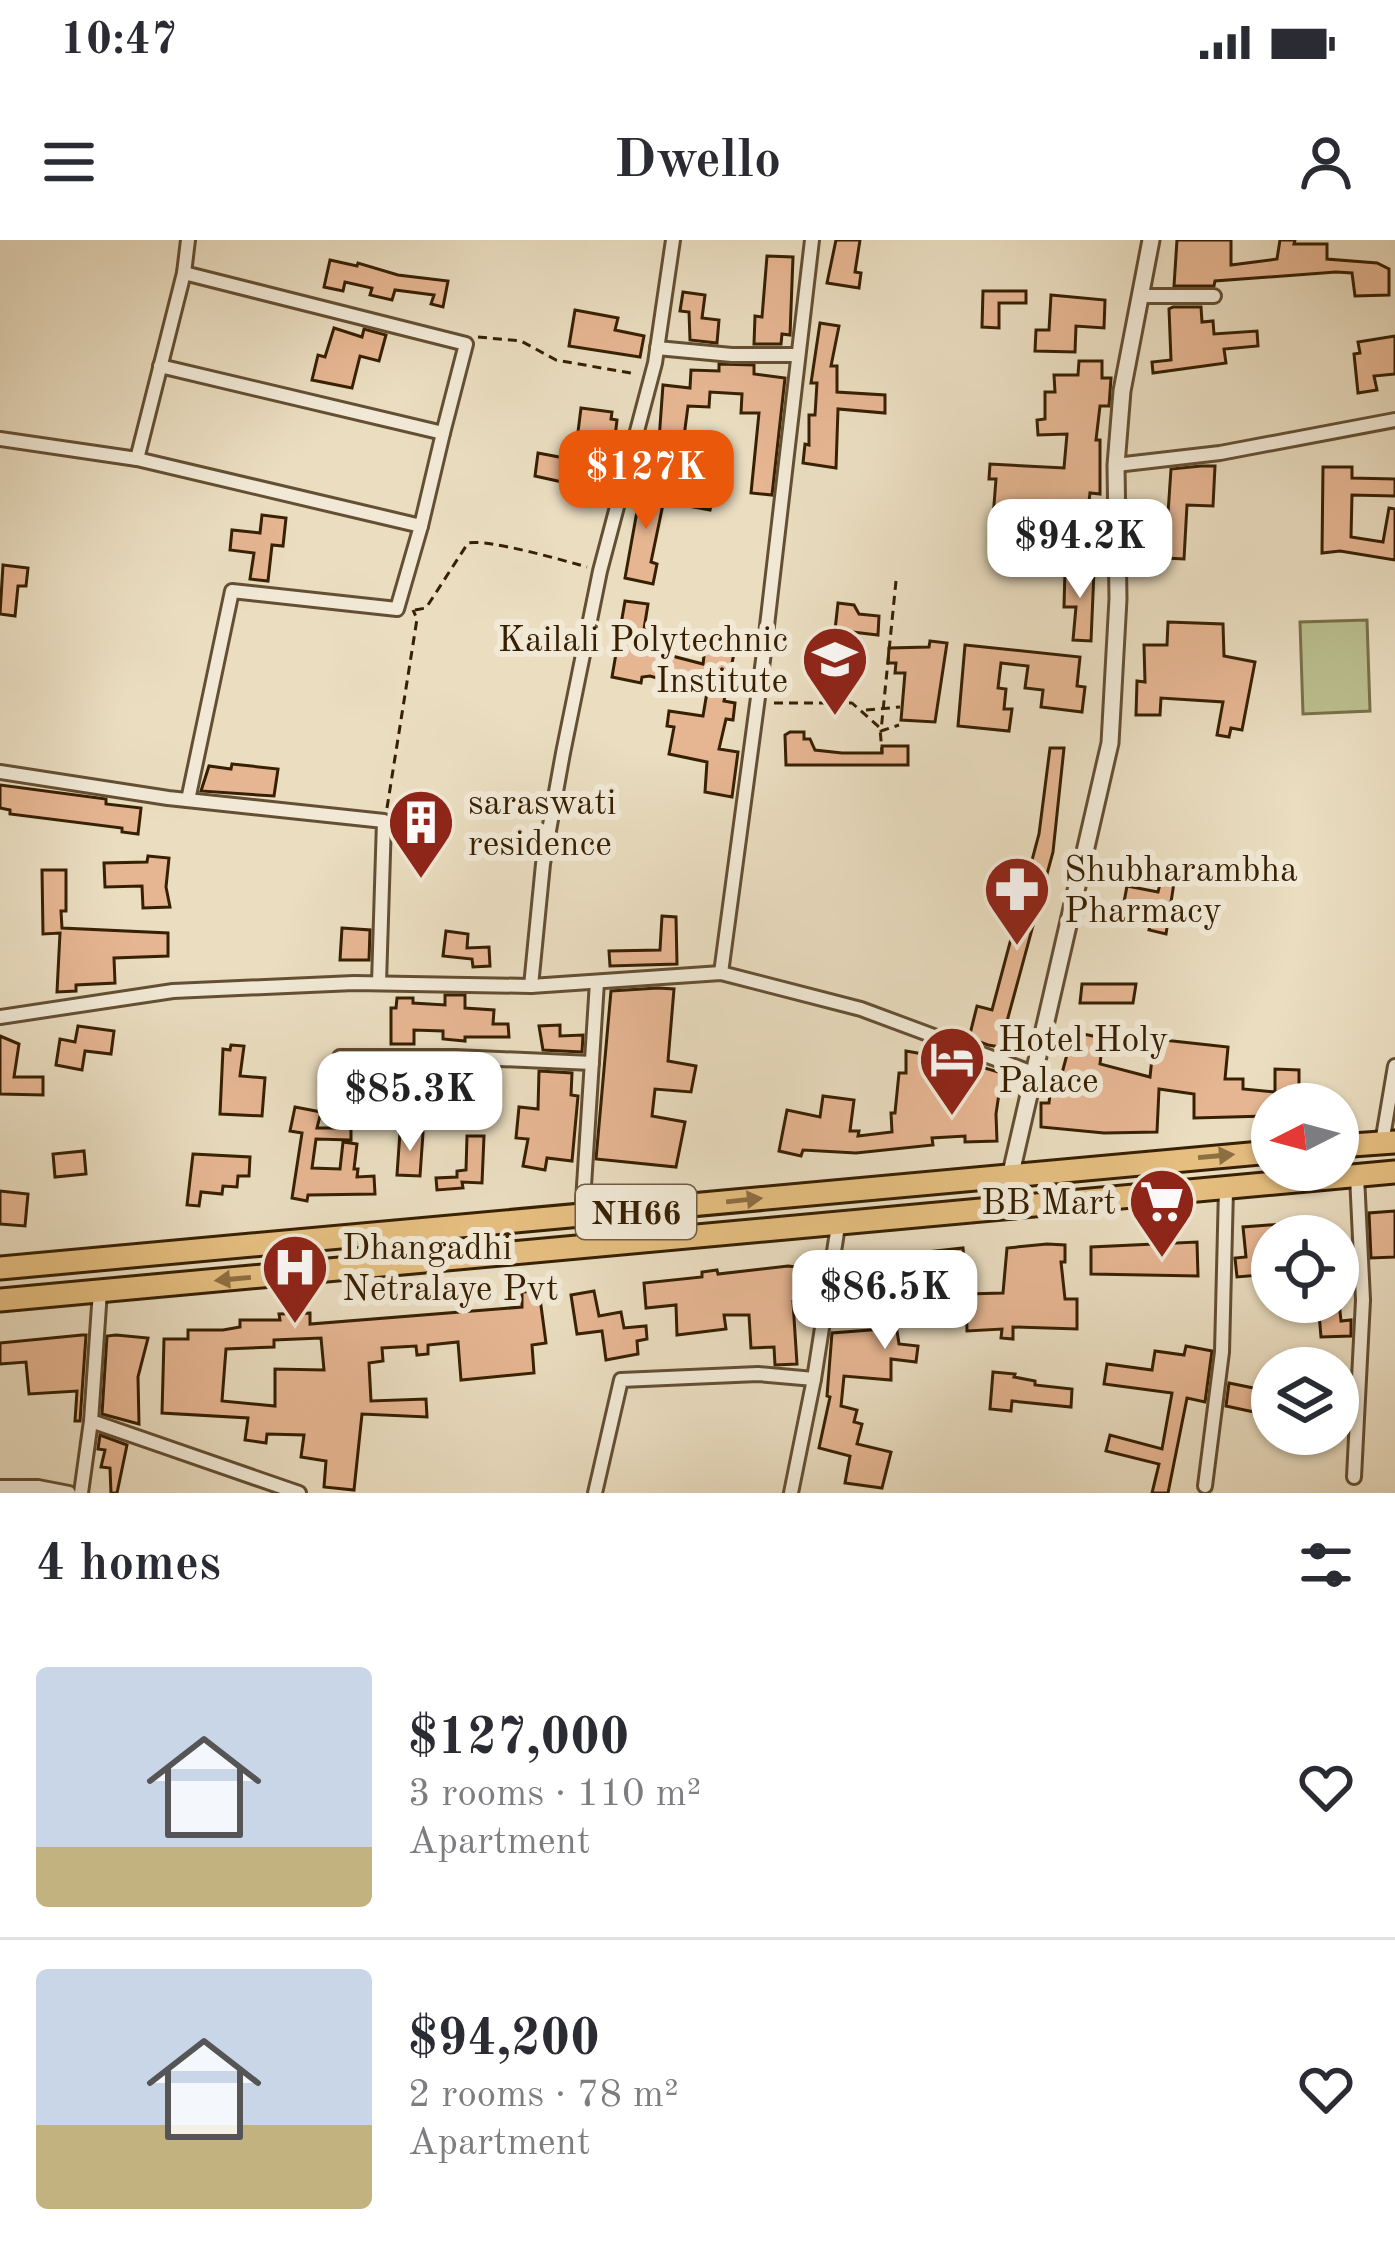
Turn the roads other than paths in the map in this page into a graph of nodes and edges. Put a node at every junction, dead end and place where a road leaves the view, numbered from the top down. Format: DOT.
graph roads {
  1 [pos="188,240"];
  2 [pos="673,240"];
  3 [pos="812,240"];
  4 [pos="1151,240"];
  5 [pos="184,273"];
  6 [pos="1141,296"];
  7 [pos="1214,296"];
  8 [pos="657,348"];
  9 [pos="798,355"];
  10 [pos="160,366"];
  11 [pos="1395,420"];
  12 [pos="443,433"];
  13 [pos="0,439"];
  14 [pos="136,459"];
  15 [pos="1115,465"];
  16 [pos="421,526"];
  17 [pos="0,772"];
  18 [pos="188,800"];
  19 [pos="721,973"];
  20 [pos="597,982"];
  21 [pos="379,983"];
  22 [pos="531,986"];
  23 [pos="0,1017"];
  24 [pos="592,1064"];
  25 [pos="1395,1066"];
  26 [pos="1033,1073"];
  27 [pos="337,1108"];
  28 [pos="1388,1142"];
  29 [pos="1251,1154"];
  30 [pos="1395,1172"];
  31 [pos="1011,1173"];
  32 [pos="1359,1176"];
  33 [pos="1251,1187"];
  34 [pos="1226,1189"];
  35 [pos="1358,1191"];
  36 [pos="1012,1209"];
  37 [pos="583,1217"];
  38 [pos="838,1226"];
  39 [pos="0,1268"];
  40 [pos="100,1291"];
  41 [pos="0,1300"];
  42 [pos="814,1379"];
  43 [pos="91,1421"];
  44 [pos="1354,1478"];
  45 [pos="1205,1486"];
  46 [pos="0,1487"];
  47 [pos="69,1493"];
  48 [pos="81,1493"];
  49 [pos="299,1493"];
  50 [pos="595,1493"];
  51 [pos="791,1493"];
  1 -- 5 [label="street"];
  2 -- 8 [label="street"];
  3 -- 9 [label="street"];
  4 -- 6 [label="street"];
  5 -- 10 [label="street"];
  5 -- 12 [label="street"];
  6 -- 7 [label="street"];
  6 -- 15 [label="street"];
  8 -- 9 [label="street"];
  8 -- 22 [label="street"];
  9 -- 19 [label="street"];
  10 -- 12 [label="street"];
  10 -- 14 [label="street"];
  11 -- 15 [label="street"];
  12 -- 16 [label="street"];
  13 -- 14 [label="street"];
  14 -- 16 [label="street"];
  15 -- 26 [label="street"];
  16 -- 18 [label="street"];
  17 -- 18 [label="street"];
  18 -- 21 [label="street"];
  19 -- 20 [label="street"];
  19 -- 26 [label="street"];
  20 -- 22 [label="street"];
  20 -- 24 [label="street"];
  21 -- 22 [label="street"];
  21 -- 23 [label="street"];
  24 -- 27 [label="street"];
  24 -- 37 [label="street"];
  25 -- 28 [label="street"];
  26 -- 31 [label="street"];
  31 -- 29 [label="highway, NH66, one-way"];
  30 -- 32 [label="highway, NH66"];
  31 -- 36 [label="street"];
  37 -- 31 [label="highway, NH66, one-way"];
  33 -- 34 [label="highway, NH66"];
  34 -- 36 [label="highway, NH66"];
  34 -- 45 [label="street"];
  35 -- 44 [label="street"];
  36 -- 38 [label="highway, NH66"];
  37 -- 39 [label="highway, NH66"];
  38 -- 40 [label="highway, NH66, one-way"];
  38 -- 42 [label="street"];
  40 -- 41 [label="highway, NH66"];
  40 -- 43 [label="street"];
  42 -- 50 [label="street"];
  42 -- 51 [label="street"];
  43 -- 48 [label="street"];
  43 -- 49 [label="street"];
  46 -- 47 [label="street"];
}
